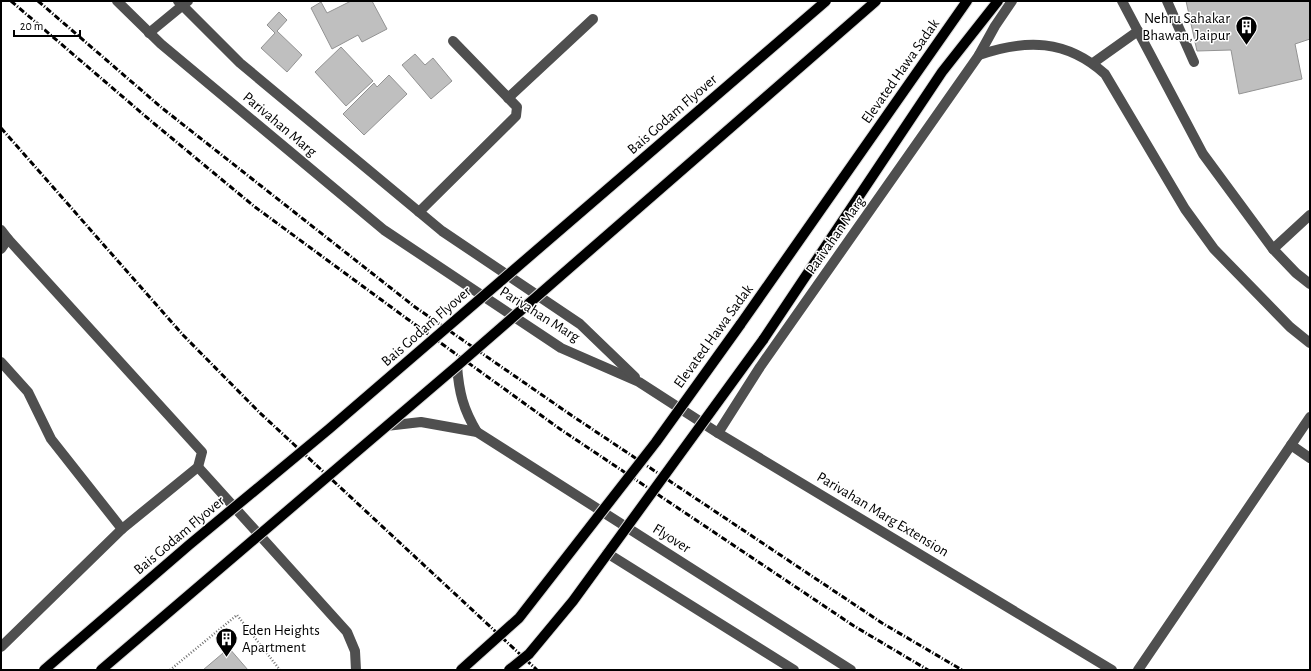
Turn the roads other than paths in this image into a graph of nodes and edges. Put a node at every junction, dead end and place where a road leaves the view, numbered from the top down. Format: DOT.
graph roads {
  1 [pos="117,1"];
  2 [pos="826,1"];
  3 [pos="876,1"];
  4 [pos="967,1"];
  5 [pos="998,1"];
  6 [pos="1012,1"];
  7 [pos="1122,1"];
  8 [pos="1167,1"];
  9 [pos="183,3"];
  10 [pos="593,19"];
  11 [pos="1138,31"];
  12 [pos="149,33"];
  13 [pos="453,41"];
  14 [pos="979,56"];
  15 [pos="1194,62"];
  16 [pos="1093,63"];
  17 [pos="508,98"];
  18 [pos="419,212"];
  19 [pos="1310,215"];
  20 [pos="1,230"];
  21 [pos="8,239"];
  22 [pos="1,249"];
  23 [pos="1273,249"];
  24 [pos="1310,284"];
  25 [pos="1310,343"];
  26 [pos="1,362"];
  27 [pos="457,366"];
  28 [pos="639,382"];
  29 [pos="1310,417"];
  30 [pos="386,426"];
  31 [pos="476,432"];
  32 [pos="718,433"];
  33 [pos="1291,445"];
  34 [pos="1310,458"];
  35 [pos="198,467"];
  36 [pos="122,530"];
  37 [pos="607,553"];
  38 [pos="1,647"];
  39 [pos="44,670"];
  40 [pos="101,670"];
  41 [pos="356,670"];
  42 [pos="461,670"];
  43 [pos="509,670"];
  44 [pos="794,670"];
  45 [pos="851,670"];
  46 [pos="1112,670"];
  47 [pos="1138,670"];
  1 -- 12 [label="street, Parivahan Marg"];
  2 -- 39 [label="main road, Bais Godam Flyover, bridge"];
  3 -- 27 [label="main road, bridge"];
  4 -- 42 [label="main road, Elevated Hawa Sadak, bridge"];
  5 -- 43 [label="main road, bridge"];
  6 -- 14 [label="street"];
  7 -- 11 [label="street"];
  8 -- 15 [label="street"];
  9 -- 12 [label="street"];
  9 -- 18 [label="street, Parivahan Marg"];
  10 -- 17 [label="street"];
  11 -- 16 [label="street"];
  11 -- 23 [label="street"];
  12 -- 28 [label="street, Parivahan Marg"];
  13 -- 17 [label="street"];
  14 -- 16 [label="street"];
  14 -- 32 [label="street, Parivahan Marg"];
  16 -- 25 [label="street"];
  17 -- 18 [label="street"];
  18 -- 28 [label="street, Parivahan Marg"];
  19 -- 23 [label="street"];
  20 -- 21 [label="street"];
  21 -- 22 [label="street"];
  21 -- 35 [label="street"];
  23 -- 24 [label="street"];
  26 -- 36 [label="street"];
  27 -- 30 [label="main road, bridge"];
  27 -- 31 [label="street, Flyover"];
  28 -- 32 [label="street, Parivahan Marg Extension"];
  29 -- 33 [label="street"];
  30 -- 31 [label="street, Flyover"];
  30 -- 40 [label="main road, bridge"];
  31 -- 45 [label="street, Flyover, bridge"];
  32 -- 46 [label="street, Parivahan Marg Extension"];
  33 -- 34 [label="street"];
  33 -- 47 [label="street"];
  35 -- 36 [label="street"];
  35 -- 41 [label="street"];
  36 -- 38 [label="street"];
  37 -- 44 [label="street"];
}
